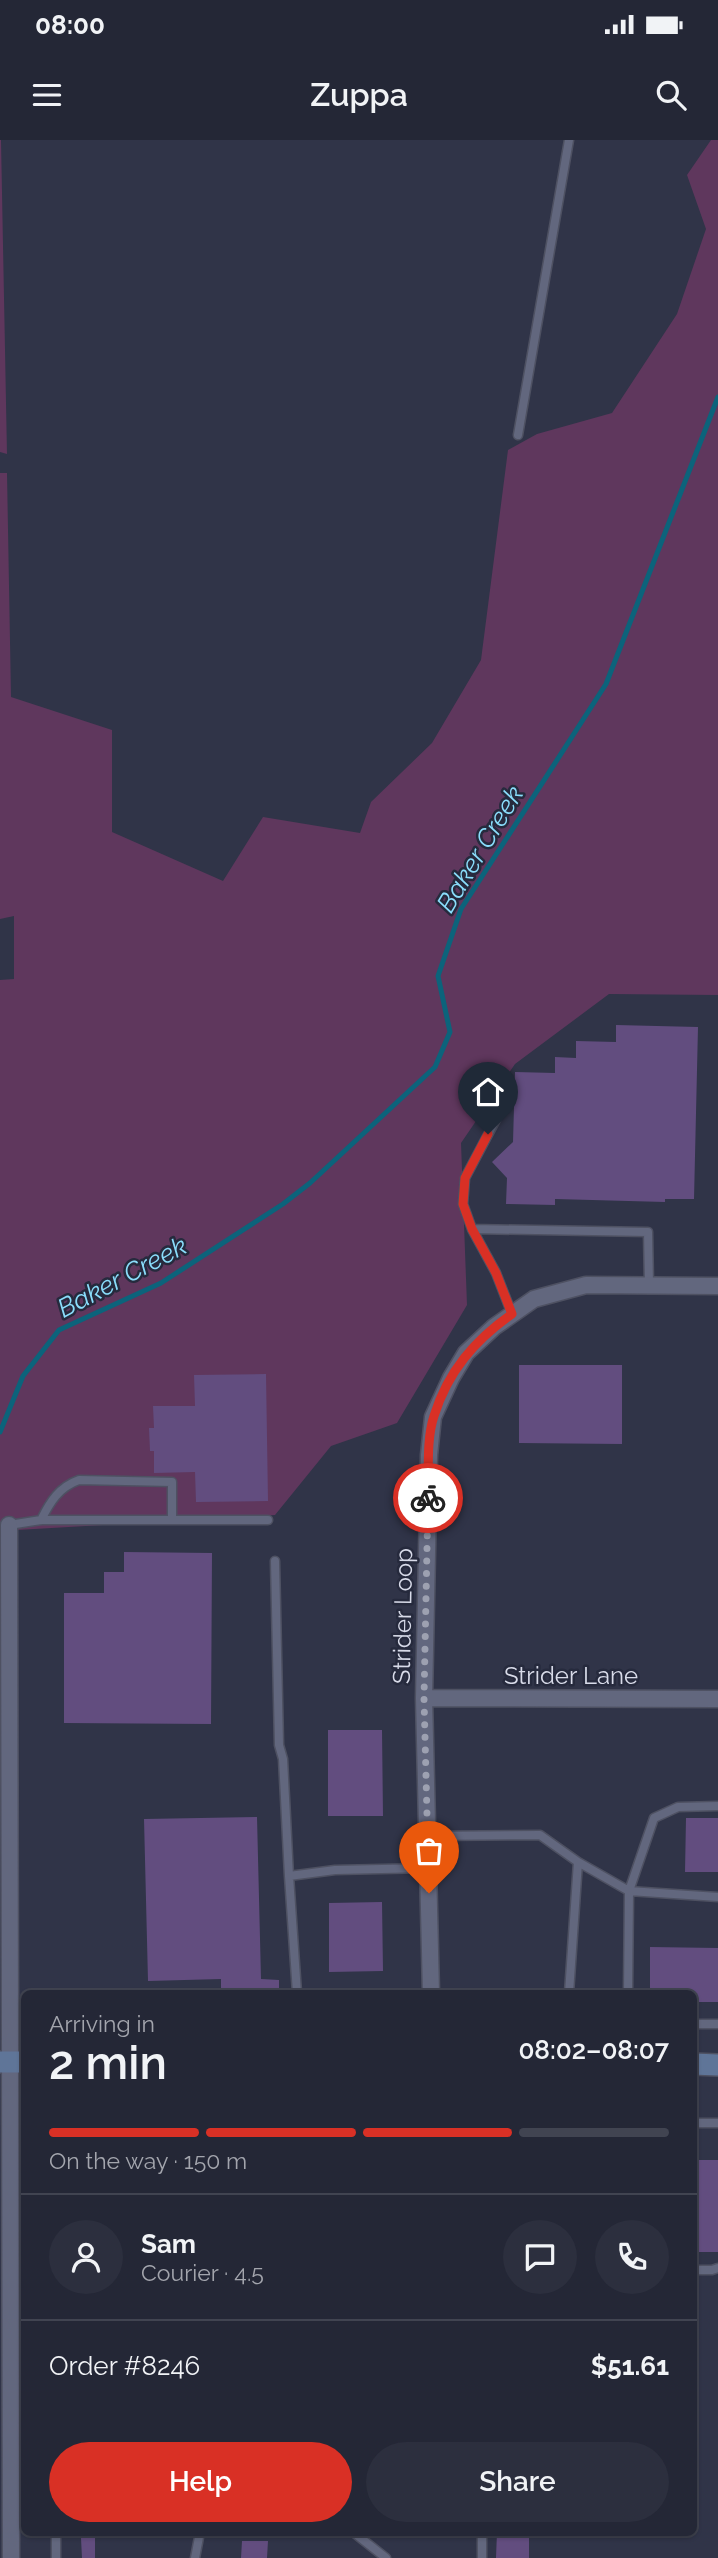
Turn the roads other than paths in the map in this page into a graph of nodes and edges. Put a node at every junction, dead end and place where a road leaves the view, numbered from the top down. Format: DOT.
graph roads {
  1 [pos="569,140"];
  2 [pos="518,435"];
  3 [pos="500,1112"];
  4 [pos="472,1229"];
  5 [pos="649,1285"];
  6 [pos="718,1286"];
  7 [pos="512,1314"];
  8 [pos="41,1520"];
  9 [pos="172,1520"];
  10 [pos="268,1520"];
  11 [pos="9,1525"];
  12 [pos="275,1561"];
  13 [pos="424,1698"];
  14 [pos="718,1699"];
  15 [pos="718,1806"];
  16 [pos="427,1836"];
  17 [pos="578,1863"];
  18 [pos="428,1868"];
  19 [pos="289,1876"];
  20 [pos="629,1892"];
  21 [pos="718,1897"];
  22 [pos="297,1990"];
  23 [pos="431,1990"];
  24 [pos="569,1990"];
  25 [pos="628,1990"];
  26 [pos="697,2024"];
  27 [pos="718,2024"];
  28 [pos="12,2062"];
  29 [pos="697,2064"];
  30 [pos="718,2065"];
  31 [pos="697,2123"];
  32 [pos="718,2123"];
  33 [pos="718,2268"];
  34 [pos="697,2270"];
  35 [pos="18,2487"];
  36 [pos="56,2536"];
  37 [pos="199,2536"];
  38 [pos="358,2536"];
  39 [pos="482,2536"];
  40 [pos="11,2558"];
  41 [pos="56,2558"];
  42 [pos="195,2558"];
  43 [pos="386,2558"];
  44 [pos="482,2558"];
  1 -- 2 [label="lane"];
  3 -- 4 [label="lane"];
  4 -- 5 [label="lane"];
  4 -- 7 [label="lane"];
  5 -- 6 [label="street, Strider Loop"];
  5 -- 7 [label="street, Strider Loop"];
  7 -- 13 [label="street, Strider Loop"];
  8 -- 9 [label="lane"];
  8 -- 9 [label="lane"];
  8 -- 11 [label="lane"];
  9 -- 10 [label="lane"];
  11 -- 28 [label="street"];
  12 -- 19 [label="lane"];
  13 -- 14 [label="street, Strider Lane"];
  13 -- 16 [label="street, Strider Loop"];
  15 -- 20 [label="lane"];
  16 -- 17 [label="lane"];
  16 -- 18 [label="street, Strider Loop"];
  17 -- 20 [label="lane"];
  17 -- 24 [label="lane"];
  18 -- 19 [label="lane"];
  18 -- 23 [label="street, Strider Loop"];
  19 -- 22 [label="lane"];
  20 -- 21 [label="lane"];
  20 -- 25 [label="lane"];
  26 -- 27 [label="lane"];
  28 -- 35 [label="street"];
  29 -- 30 [label="main road"];
  31 -- 32 [label="lane"];
  33 -- 34 [label="lane"];
  35 -- 40 [label="street"];
  36 -- 41 [label="lane"];
  37 -- 42 [label="lane"];
  38 -- 43 [label="lane"];
  39 -- 44 [label="lane"];
}
